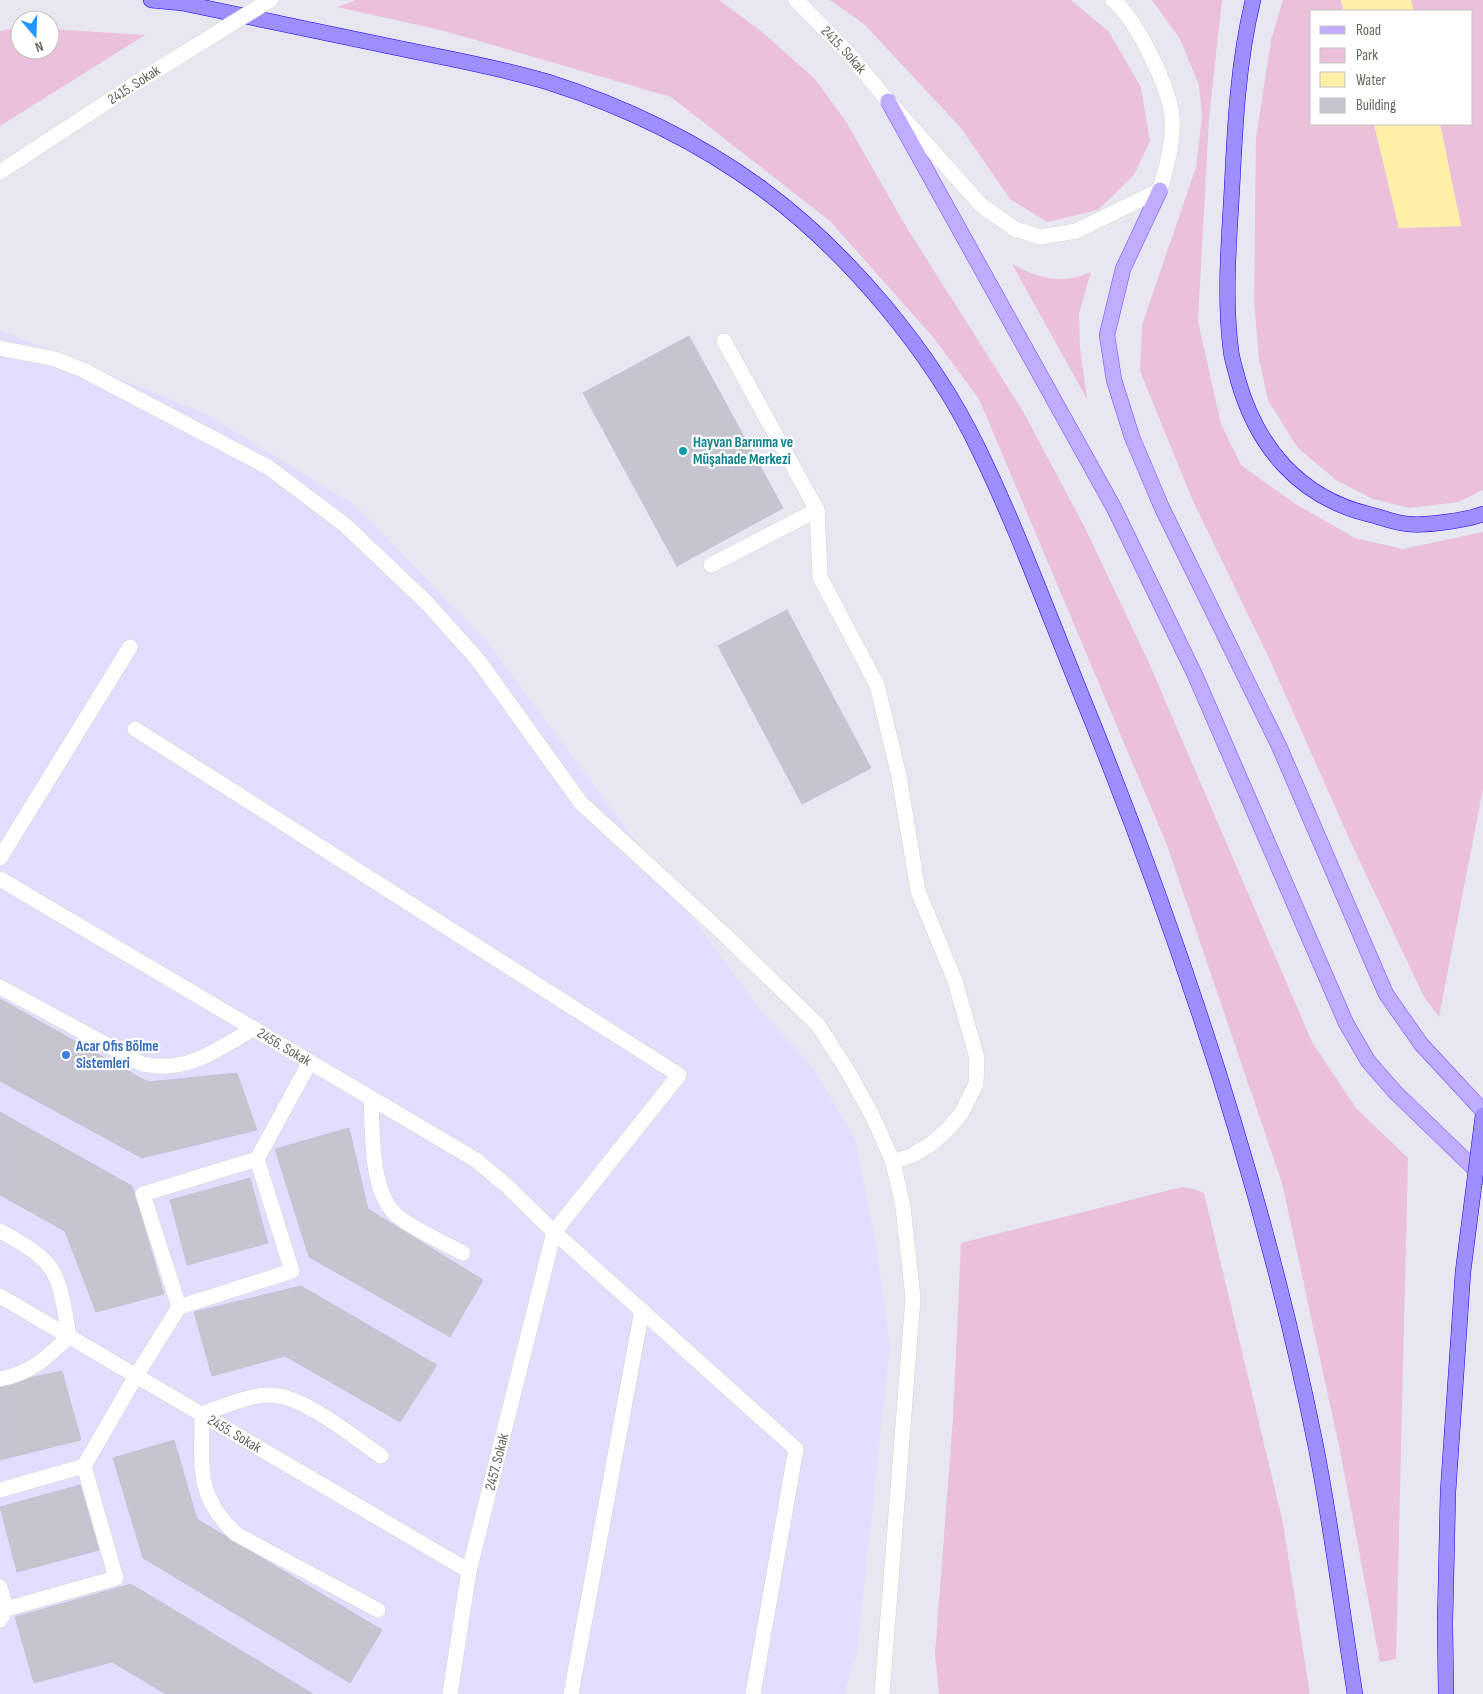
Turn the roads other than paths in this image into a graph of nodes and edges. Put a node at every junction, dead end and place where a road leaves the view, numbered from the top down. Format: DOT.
graph roads {
  1 [pos="151,0"];
  2 [pos="270,0"];
  3 [pos="796,0"];
  4 [pos="1113,0"];
  5 [pos="1253,0"];
  6 [pos="888,101"];
  7 [pos="0,172"];
  8 [pos="1160,190"];
  9 [pos="724,341"];
  10 [pos="0,348"];
  11 [pos="817,510"];
  12 [pos="1483,514"];
  13 [pos="711,565"];
  14 [pos="130,647"];
  15 [pos="135,729"];
  16 [pos="0,858"];
  17 [pos="0,879"];
  18 [pos="0,987"];
  19 [pos="254,1028"];
  20 [pos="310,1062"];
  21 [pos="371,1098"];
  22 [pos="1483,1110"];
  23 [pos="1483,1115"];
  24 [pos="257,1159"];
  25 [pos="893,1162"];
  26 [pos="1483,1177"];
  27 [pos="0,1231"];
  28 [pos="554,1232"];
  29 [pos="464,1253"];
  30 [pos="0,1296"];
  31 [pos="179,1307"];
  32 [pos="642,1310"];
  33 [pos="69,1336"];
  34 [pos="136,1376"];
  35 [pos="0,1379"];
  36 [pos="202,1414"];
  37 [pos="381,1456"];
  38 [pos="84,1466"];
  39 [pos="0,1490"];
  40 [pos="469,1571"];
  41 [pos="0,1587"];
  42 [pos="378,1610"];
  43 [pos="3,1614"];
  44 [pos="450,1694"];
  45 [pos="571,1694"];
  46 [pos="753,1694"];
  47 [pos="882,1694"];
  48 [pos="1355,1694"];
  49 [pos="1446,1694"];
  1 -- 48 [label="highway"];
  2 -- 7 [label="street, 2415. Sokak, bridge"];
  3 -- 6 [label="street, 2415. Sokak"];
  4 -- 8 [label="street"];
  5 -- 12 [label="highway"];
  6 -- 8 [label="street, 2415. Sokak"];
  6 -- 26 [label="main road"];
  8 -- 22 [label="main road"];
  9 -- 11 [label="street"];
  10 -- 25 [label="street"];
  11 -- 13 [label="street"];
  11 -- 25 [label="street"];
  14 -- 16 [label="street"];
  15 -- 28 [label="street"];
  17 -- 19 [label="street, 2456. Sokak"];
  18 -- 19 [label="street"];
  19 -- 20 [label="street, 2456. Sokak"];
  20 -- 21 [label="street, 2456. Sokak"];
  20 -- 24 [label="street"];
  21 -- 28 [label="street, 2456. Sokak"];
  21 -- 29 [label="street"];
  23 -- 49 [label="highway, bridge"];
  24 -- 31 [label="street"];
  24 -- 31 [label="street"];
  25 -- 47 [label="street"];
  27 -- 33 [label="street"];
  28 -- 32 [label="street, 2456. Sokak"];
  28 -- 40 [label="street, 2457. Sokak"];
  30 -- 33 [label="street, 2455. Sokak"];
  31 -- 34 [label="street"];
  32 -- 45 [label="street"];
  32 -- 46 [label="street, 2456. Sokak"];
  33 -- 34 [label="street, 2455. Sokak"];
  33 -- 35 [label="street"];
  34 -- 36 [label="street, 2455. Sokak"];
  34 -- 38 [label="street"];
  36 -- 37 [label="street"];
  36 -- 40 [label="street, 2455. Sokak"];
  36 -- 42 [label="street"];
  38 -- 39 [label="street"];
  38 -- 43 [label="street"];
  40 -- 44 [label="street, 2457. Sokak"];
  41 -- 43 [label="street"];
}
